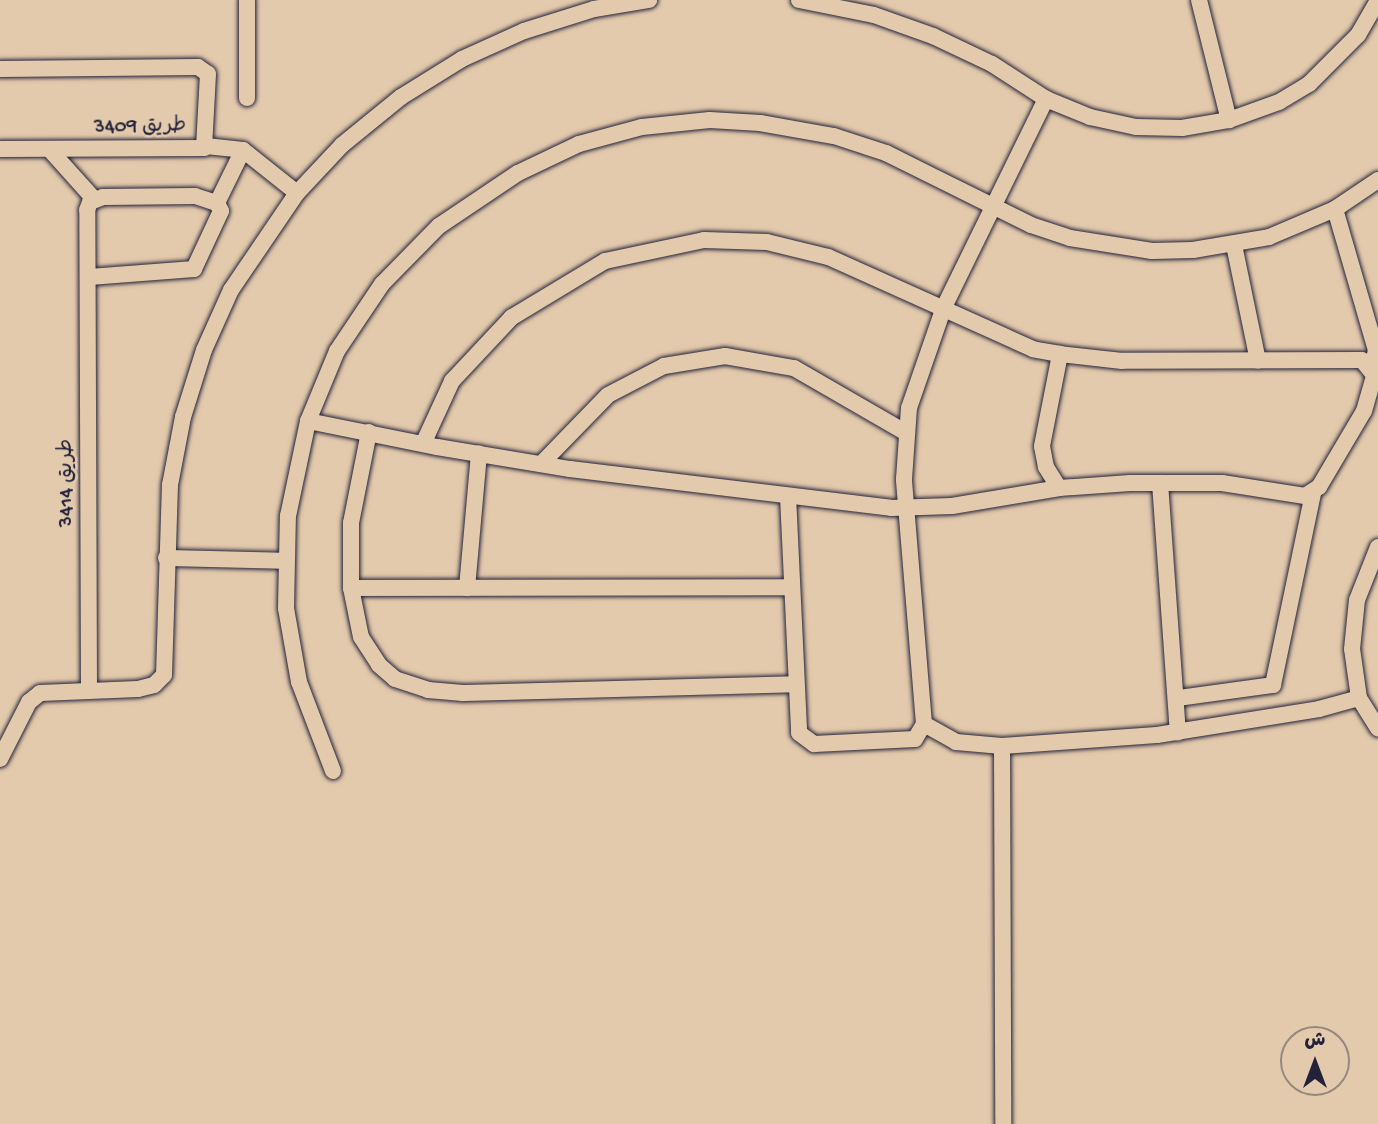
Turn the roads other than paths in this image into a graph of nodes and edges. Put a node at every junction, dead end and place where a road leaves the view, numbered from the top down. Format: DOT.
graph roads {
  1 [pos="247,0"];
  2 [pos="649,0"];
  3 [pos="799,0"];
  4 [pos="1199,0"];
  5 [pos="1378,1"];
  6 [pos="0,69"];
  7 [pos="247,98"];
  8 [pos="1046,99"];
  9 [pos="1229,120"];
  10 [pos="206,146"];
  11 [pos="0,149"];
  12 [pos="50,150"];
  13 [pos="243,150"];
  14 [pos="1378,180"];
  15 [pos="297,193"];
  16 [pos="94,199"];
  17 [pos="216,203"];
  18 [pos="993,207"];
  19 [pos="1335,209"];
  20 [pos="1234,245"];
  21 [pos="89,277"];
  22 [pos="944,307"];
  23 [pos="1060,355"];
  24 [pos="1258,361"];
  25 [pos="1372,367"];
  26 [pos="308,421"];
  27 [pos="369,432"];
  28 [pos="905,432"];
  29 [pos="424,444"];
  30 [pos="479,454"];
  31 [pos="541,464"];
  32 [pos="1160,483"];
  33 [pos="1059,488"];
  34 [pos="1313,493"];
  35 [pos="788,496"];
  36 [pos="907,509"];
  37 [pos="1378,547"];
  38 [pos="166,558"];
  39 [pos="285,561"];
  40 [pos="467,587"];
  41 [pos="792,587"];
  42 [pos="351,588"];
  43 [pos="796,684"];
  44 [pos="89,689"];
  45 [pos="1178,698"];
  46 [pos="1359,698"];
  47 [pos="924,724"];
  48 [pos="1378,728"];
  49 [pos="1178,732"];
  50 [pos="1002,746"];
  51 [pos="0,759"];
  52 [pos="333,771"];
  53 [pos="1003,1124"];
  1 -- 7 [label="street"];
  2 -- 15 [label="street"];
  3 -- 8 [label="street"];
  4 -- 9 [label="street"];
  5 -- 9 [label="street"];
  6 -- 10 [label="street, طريق 3409"];
  8 -- 9 [label="street"];
  8 -- 18 [label="street"];
  10 -- 12 [label="street, طريق 3409"];
  10 -- 13 [label="street"];
  11 -- 12 [label="street, طريق 3409"];
  12 -- 16 [label="street"];
  13 -- 15 [label="street"];
  13 -- 17 [label="street"];
  14 -- 19 [label="street"];
  15 -- 38 [label="street"];
  16 -- 17 [label="street"];
  16 -- 21 [label="street, طريق 3414"];
  17 -- 21 [label="street"];
  18 -- 20 [label="street"];
  18 -- 22 [label="street"];
  18 -- 26 [label="street"];
  19 -- 20 [label="street"];
  19 -- 25 [label="street"];
  20 -- 24 [label="street"];
  21 -- 44 [label="street, طريق 3414"];
  22 -- 23 [label="street"];
  22 -- 28 [label="street"];
  22 -- 29 [label="street"];
  23 -- 24 [label="street"];
  23 -- 33 [label="street"];
  24 -- 25 [label="street"];
  25 -- 34 [label="street"];
  26 -- 27 [label="street"];
  26 -- 39 [label="street"];
  27 -- 29 [label="street"];
  27 -- 42 [label="street"];
  28 -- 31 [label="street"];
  28 -- 36 [label="street"];
  29 -- 30 [label="street"];
  30 -- 31 [label="street"];
  30 -- 40 [label="street"];
  31 -- 35 [label="street"];
  32 -- 33 [label="street"];
  32 -- 34 [label="street"];
  32 -- 45 [label="street"];
  33 -- 36 [label="street"];
  34 -- 45 [label="street"];
  35 -- 36 [label="street"];
  35 -- 41 [label="street"];
  36 -- 47 [label="street"];
  37 -- 46 [label="street"];
  38 -- 39 [label="street"];
  38 -- 44 [label="street"];
  39 -- 52 [label="street"];
  40 -- 41 [label="street"];
  40 -- 42 [label="street"];
  41 -- 43 [label="street"];
  42 -- 43 [label="street"];
  43 -- 47 [label="street"];
  44 -- 51 [label="street"];
  45 -- 49 [label="street"];
  46 -- 48 [label="street"];
  46 -- 49 [label="street"];
  47 -- 50 [label="street"];
  49 -- 50 [label="street"];
  50 -- 53 [label="street"];
}
